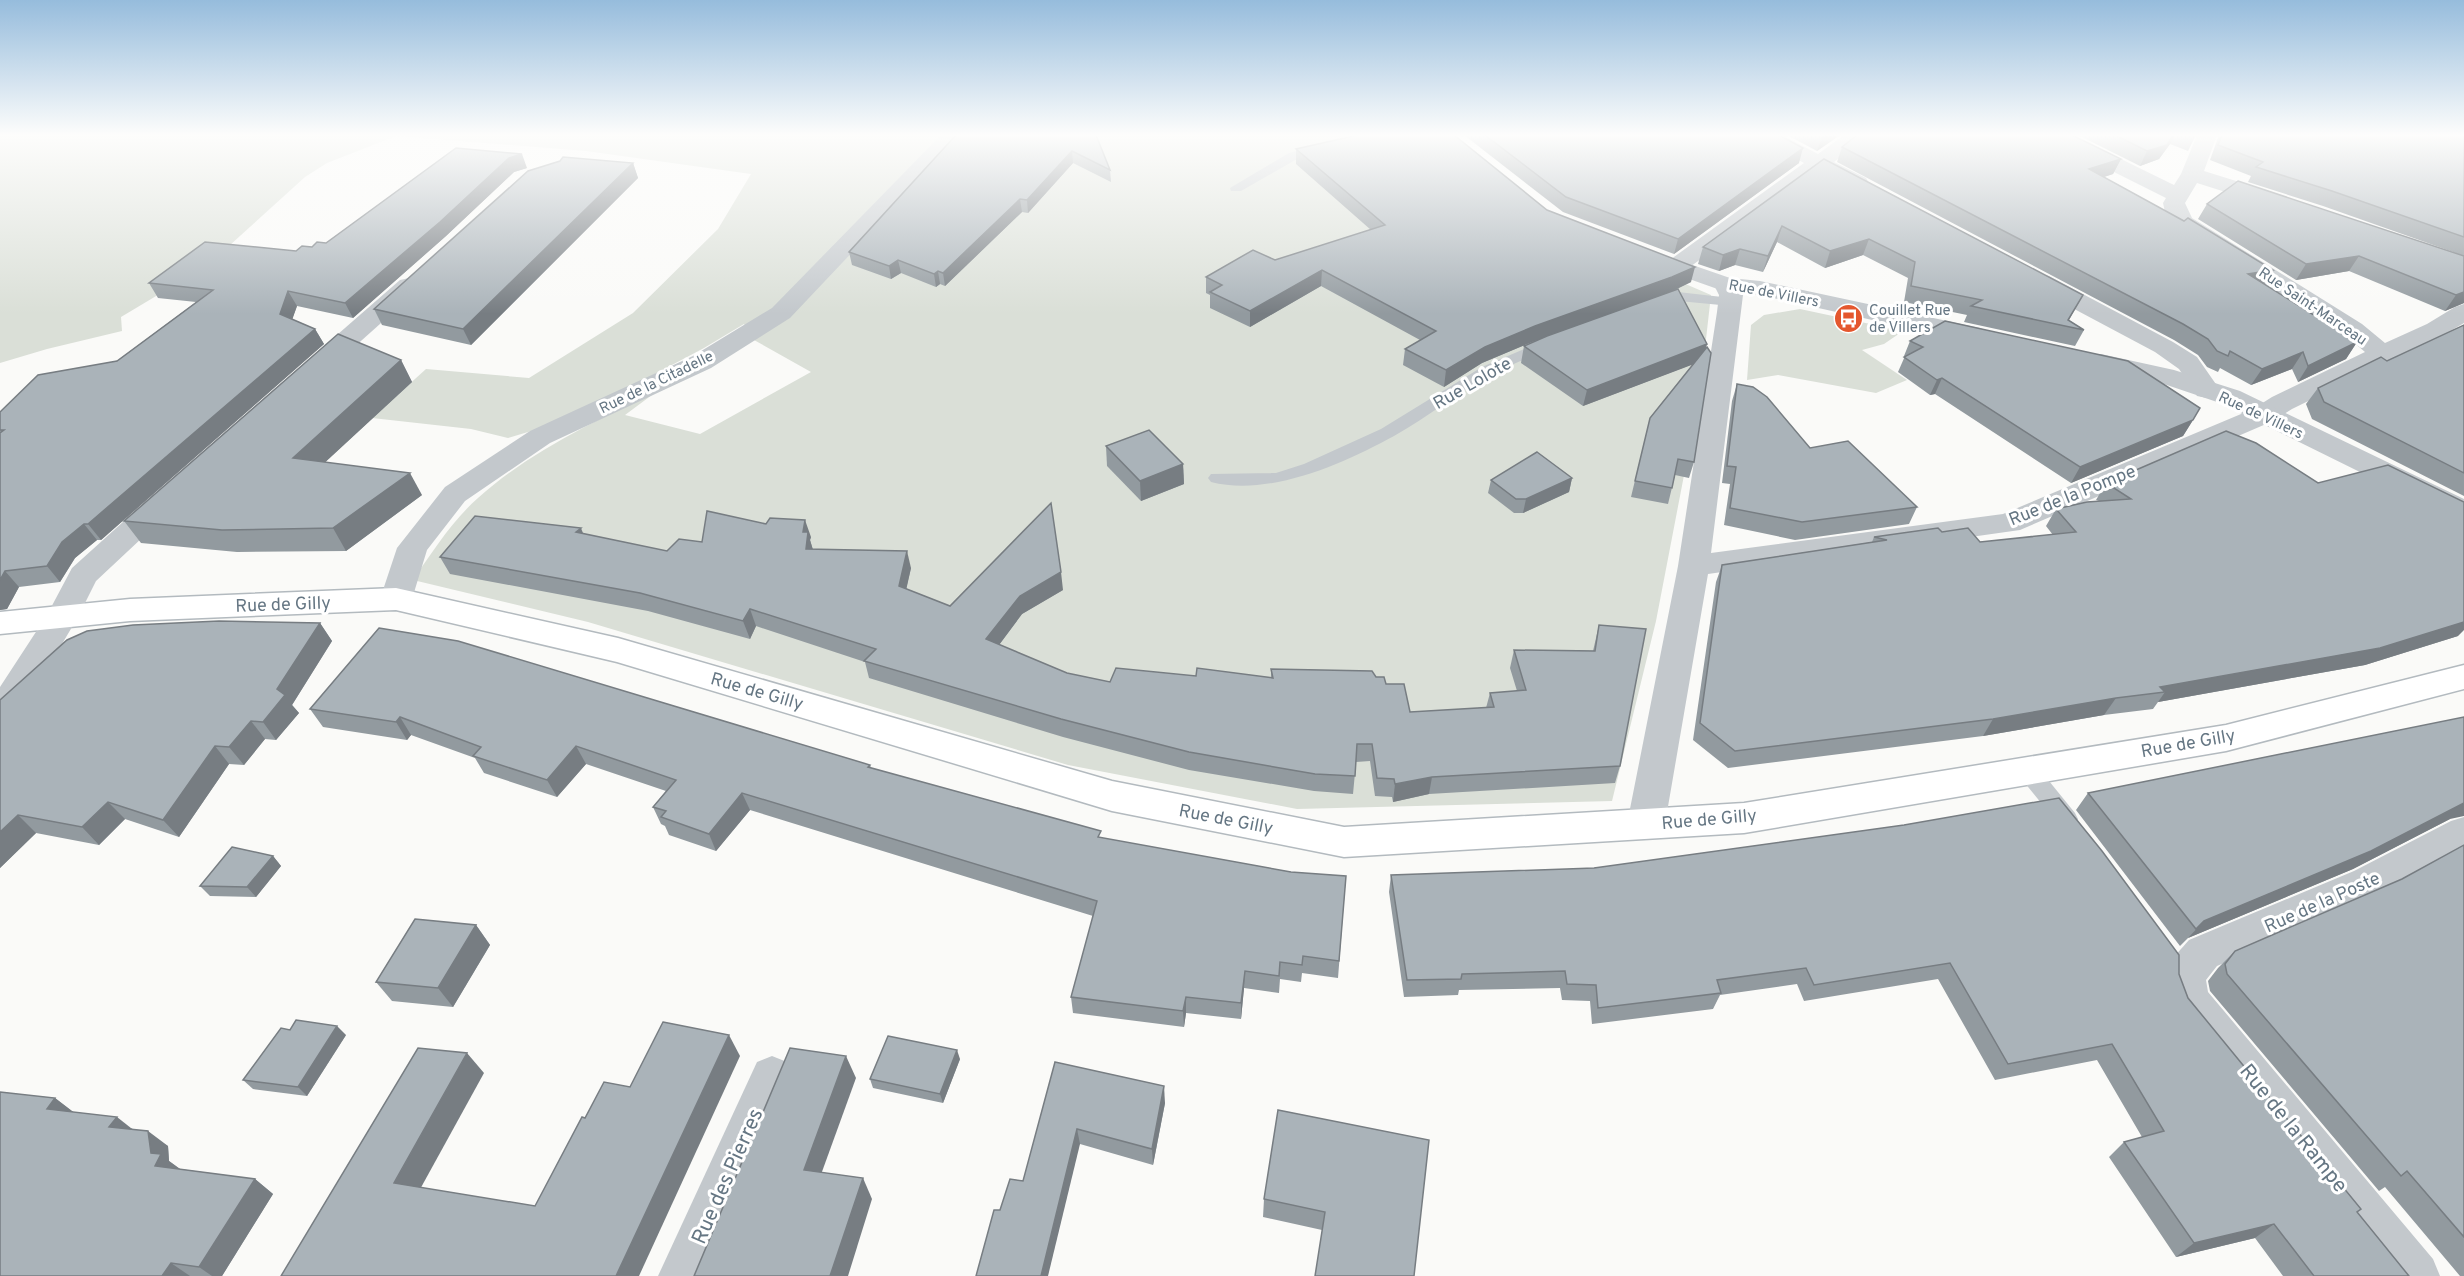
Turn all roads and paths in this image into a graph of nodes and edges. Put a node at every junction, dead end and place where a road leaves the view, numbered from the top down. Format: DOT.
graph roads {
  1 [pos="897,195"];
  2 [pos="1773,195"];
  3 [pos="2179,195"];
  4 [pos="2236,195"];
  5 [pos="2292,206"];
  6 [pos="1631,249"];
  7 [pos="430,266"];
  8 [pos="1675,267"];
  9 [pos="2017,268"];
  10 [pos="1729,294"];
  11 [pos="1646,308"];
  12 [pos="2464,312"];
  13 [pos="1560,339"];
  14 [pos="2002,341"];
  15 [pos="2382,354"];
  16 [pos="2072,356"];
  17 [pos="299,382"];
  18 [pos="2207,390"];
  19 [pos="2263,415"];
  20 [pos="1217,478"];
  21 [pos="184,483"];
  22 [pos="2464,511"];
  23 [pos="1694,566"];
  24 [pos="396,599"];
  25 [pos="62,617"];
  26 [pos="0,622"];
  27 [pos="2464,677"];
  28 [pos="0,707"];
  29 [pos="2028,771"];
  30 [pos="1646,824"];
  31 [pos="2464,832"];
  32 [pos="2078,833"];
  33 [pos="2177,965"];
  34 [pos="772,1076"];
  35 [pos="682,1276"];
  36 [pos="2416,1276"];
  1 -- 24 [label="street, Rue de la Citadelle"];
  2 -- 8 [label="street"];
  3 -- 15 [label="street, Rue Saint-Marceau"];
  4 -- 5 [label="street"];
  6 -- 8 [label="street, Rue de Villers"];
  7 -- 17 [label="street"];
  8 -- 10 [label="street, Rue de Villers"];
  9 -- 18 [label="street"];
  10 -- 11 [label="lane"];
  10 -- 14 [label="street, Rue de Villers"];
  10 -- 23 [label="street"];
  12 -- 15 [label="street"];
  13 -- 20 [label="lane, Rue Lolote"];
  15 -- 19 [label="street, Rue Saint-Marceau"];
  16 -- 18 [label="street, Rue de Villers"];
  18 -- 19 [label="street, Rue de Villers"];
  19 -- 22 [label="street, Rue de Villers"];
  19 -- 23 [label="street, Rue de la Pompe"];
  21 -- 25 [label="street"];
  23 -- 30 [label="street"];
  24 -- 25 [label="main road, Rue de Gilly"];
  24 -- 30 [label="main road, Rue de Gilly"];
  25 -- 26 [label="main road, Rue de Gilly"];
  25 -- 28 [label="street"];
  27 -- 29 [label="main road, Rue de Gilly"];
  29 -- 30 [label="main road, Rue de Gilly"];
  29 -- 32 [label="lane"];
  31 -- 33 [label="street, Rue de la Poste"];
  33 -- 36 [label="street, Rue de la Rampe"];
  34 -- 35 [label="street, Rue des Pierres"];
}
